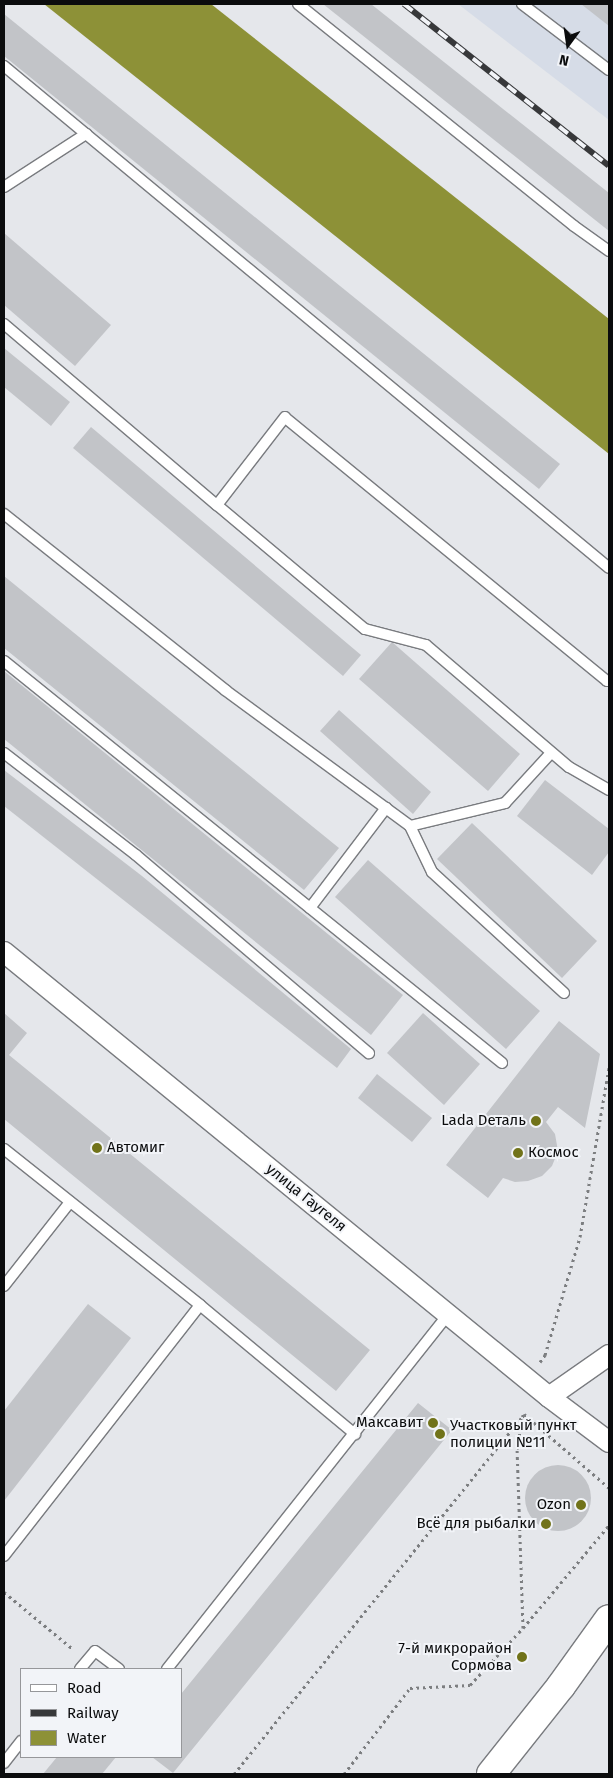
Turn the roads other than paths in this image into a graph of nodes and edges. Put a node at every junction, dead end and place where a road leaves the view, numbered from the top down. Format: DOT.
graph roads {
  1 [pos="298,4"];
  2 [pos="522,4"];
  3 [pos="4,66"];
  4 [pos="609,70"];
  5 [pos="86,134"];
  6 [pos="4,187"];
  7 [pos="609,251"];
  8 [pos="4,324"];
  9 [pos="217,505"];
  10 [pos="4,514"];
  11 [pos="609,568"];
  12 [pos="4,660"];
  13 [pos="609,681"];
  14 [pos="4,753"];
  15 [pos="551,753"];
  16 [pos="609,790"];
  17 [pos="386,808"];
  18 [pos="410,826"];
  19 [pos="310,908"];
  20 [pos="4,952"];
  21 [pos="564,993"];
  22 [pos="369,1053"];
  23 [pos="502,1063"];
  24 [pos="4,1149"];
  25 [pos="70,1202"];
  26 [pos="4,1286"];
  27 [pos="200,1305"];
  28 [pos="448,1315"];
  29 [pos="609,1355"];
  30 [pos="549,1397"];
  31 [pos="355,1434"];
  32 [pos="609,1442"];
  33 [pos="4,1556"];
  34 [pos="609,1619"];
  35 [pos="81,1668"];
  36 [pos="118,1668"];
  37 [pos="168,1668"];
  38 [pos="20,1742"];
  39 [pos="4,1763"];
  40 [pos="491,1774"];
  1 -- 7 [label="lane"];
  2 -- 4 [label="lane"];
  3 -- 5 [label="lane"];
  5 -- 6 [label="lane"];
  5 -- 11 [label="lane"];
  8 -- 9 [label="lane"];
  9 -- 13 [label="lane"];
  9 -- 15 [label="lane"];
  10 -- 17 [label="lane"];
  12 -- 19 [label="lane"];
  14 -- 22 [label="lane"];
  15 -- 16 [label="lane"];
  15 -- 18 [label="lane"];
  17 -- 18 [label="lane"];
  17 -- 19 [label="lane"];
  18 -- 21 [label="lane"];
  19 -- 23 [label="lane"];
  20 -- 28 [label="street, улица Гаугеля"];
  24 -- 25 [label="lane"];
  25 -- 26 [label="lane"];
  25 -- 27 [label="lane"];
  27 -- 31 [label="lane"];
  27 -- 33 [label="lane"];
  28 -- 30 [label="street, улица Гаугеля"];
  28 -- 31 [label="lane"];
  29 -- 30 [label="street"];
  30 -- 32 [label="street, улица Гаугеля"];
  31 -- 37 [label="lane"];
  34 -- 40 [label="street"];
  35 -- 36 [label="lane"];
  38 -- 39 [label="lane"];
}
